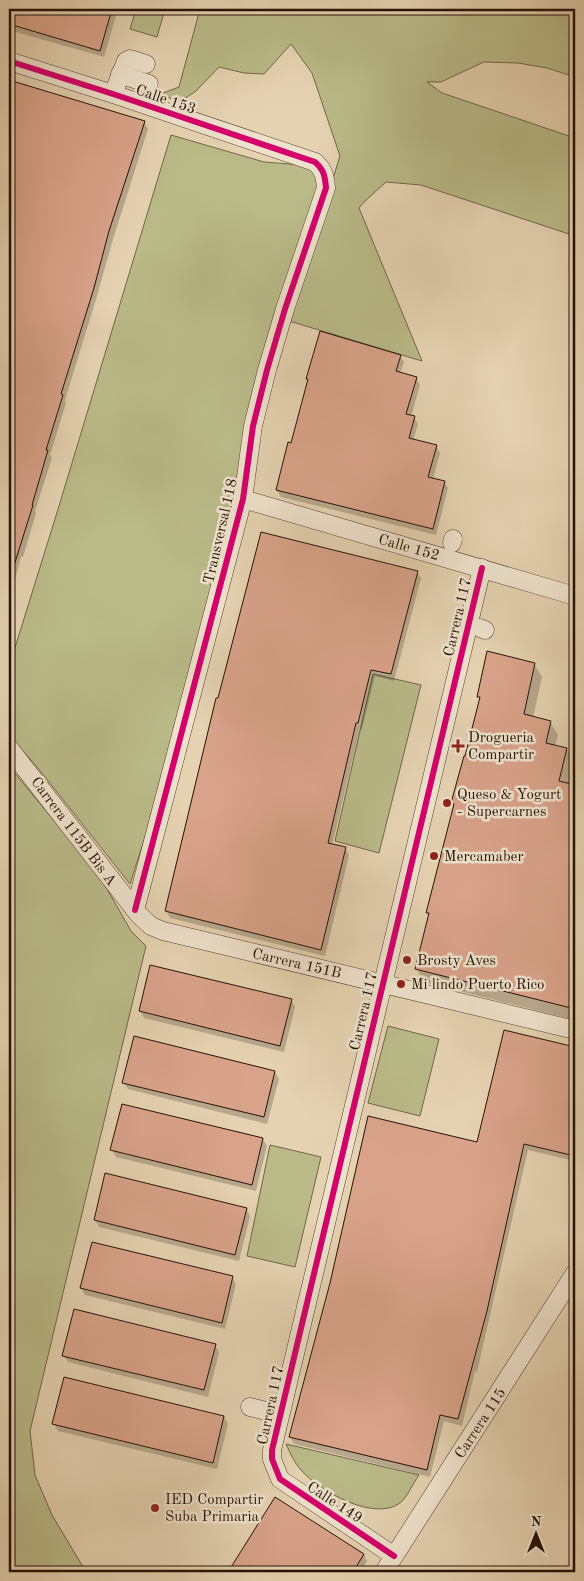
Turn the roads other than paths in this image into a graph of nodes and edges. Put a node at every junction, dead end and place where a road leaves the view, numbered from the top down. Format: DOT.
graph roads {
  1 [pos="9,61"];
  2 [pos="146,64"];
  3 [pos="120,74"];
  4 [pos="149,84"];
  5 [pos="113,94"];
  6 [pos="315,162"];
  7 [pos="243,499"];
  8 [pos="482,568"];
  9 [pos="575,596"];
  10 [pos="9,748"];
  11 [pos="137,913"];
  12 [pos="382,984"];
  13 [pos="575,1030"];
  14 [pos="575,1273"];
  15 [pos="272,1459"];
  16 [pos="394,1556"];
  17 [pos="384,1572"];
  1 -- 5 [label="street, Calle 153"];
  2 -- 3 [label="street"];
  3 -- 4 [label="street"];
  3 -- 5 [label="street"];
  5 -- 6 [label="street, Calle 153"];
  6 -- 7 [label="street, Transversal 118"];
  7 -- 8 [label="street, Calle 152"];
  7 -- 11 [label="street, Transversal 118"];
  8 -- 9 [label="street, Calle 152"];
  8 -- 12 [label="street, Carrera 117"];
  10 -- 11 [label="street, Carrera 115B Bis A"];
  11 -- 12 [label="street, Carrera 151B"];
  12 -- 13 [label="street, Carrera 151B"];
  12 -- 15 [label="street, Carrera 117"];
  14 -- 16 [label="street, Carrera 115"];
  15 -- 16 [label="street, Calle 149"];
  16 -- 17 [label="street, Carrera 115"];
}
